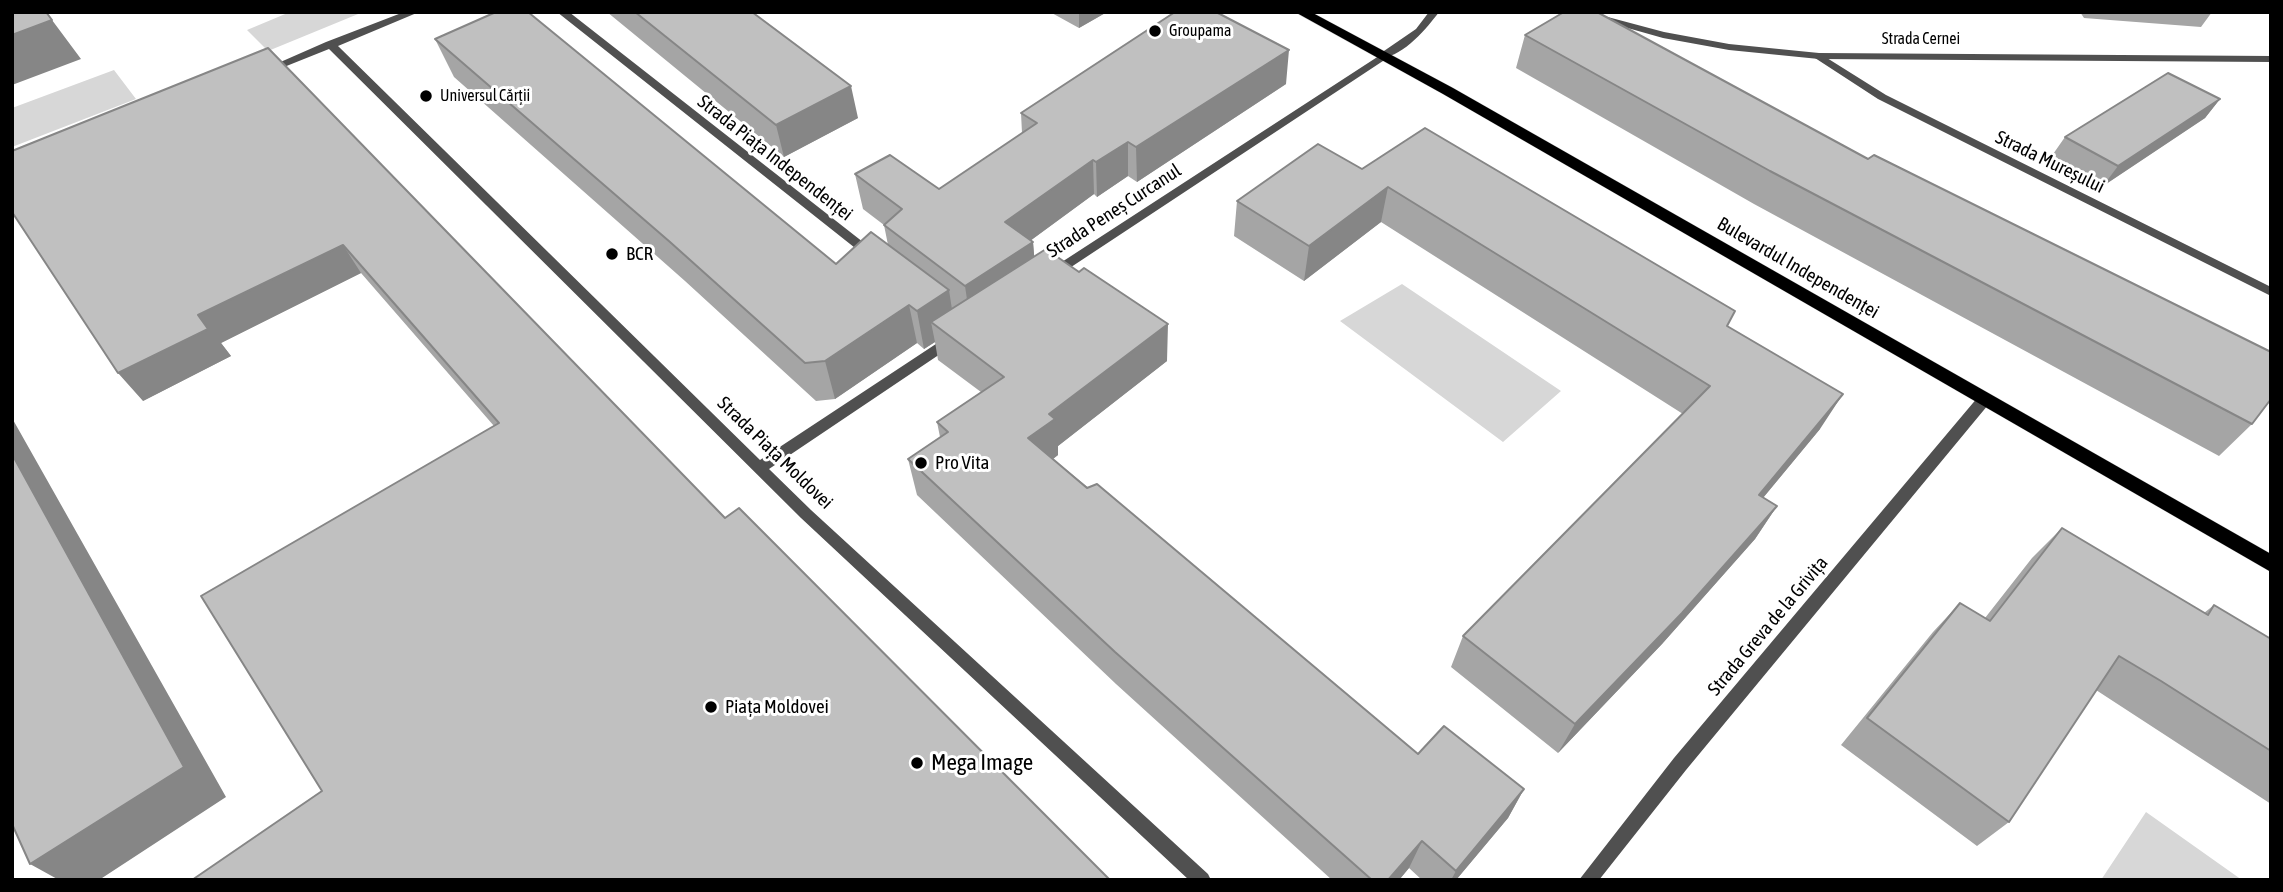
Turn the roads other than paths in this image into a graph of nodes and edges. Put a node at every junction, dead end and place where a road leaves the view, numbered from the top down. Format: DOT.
graph roads {
  1 [pos="414,12"];
  2 [pos="562,12"];
  3 [pos="1301,12"];
  4 [pos="1434,12"];
  5 [pos="1576,12"];
  6 [pos="330,44"];
  7 [pos="1385,55"];
  8 [pos="1819,56"];
  9 [pos="2271,58"];
  10 [pos="258,74"];
  11 [pos="880,261"];
  12 [pos="1036,285"];
  13 [pos="2271,292"];
  14 [pos="958,336"];
  15 [pos="1983,401"];
  16 [pos="759,468"];
  17 [pos="2271,564"];
  18 [pos="1202,880"];
  19 [pos="1588,880"];
  1 -- 6 [label="street"];
  2 -- 11 [label="street, Strada Piața Independenței"];
  3 -- 7 [label="main road, Bulevardul Independenței"];
  4 -- 7 [label="street"];
  5 -- 8 [label="street, Strada Cernei"];
  6 -- 10 [label="street"];
  6 -- 16 [label="street, Strada Piața Moldovei"];
  7 -- 12 [label="street, Strada Peneș Curcanul"];
  7 -- 15 [label="main road, Bulevardul Independenței"];
  8 -- 9 [label="street, Strada Cernei"];
  8 -- 13 [label="street, Strada Mureșului"];
  14 -- 16 [label="street"];
  15 -- 17 [label="main road, Bulevardul Independenței"];
  15 -- 19 [label="street, Strada Greva de la Grivița"];
  16 -- 18 [label="street, Strada Piața Moldovei"];
}
